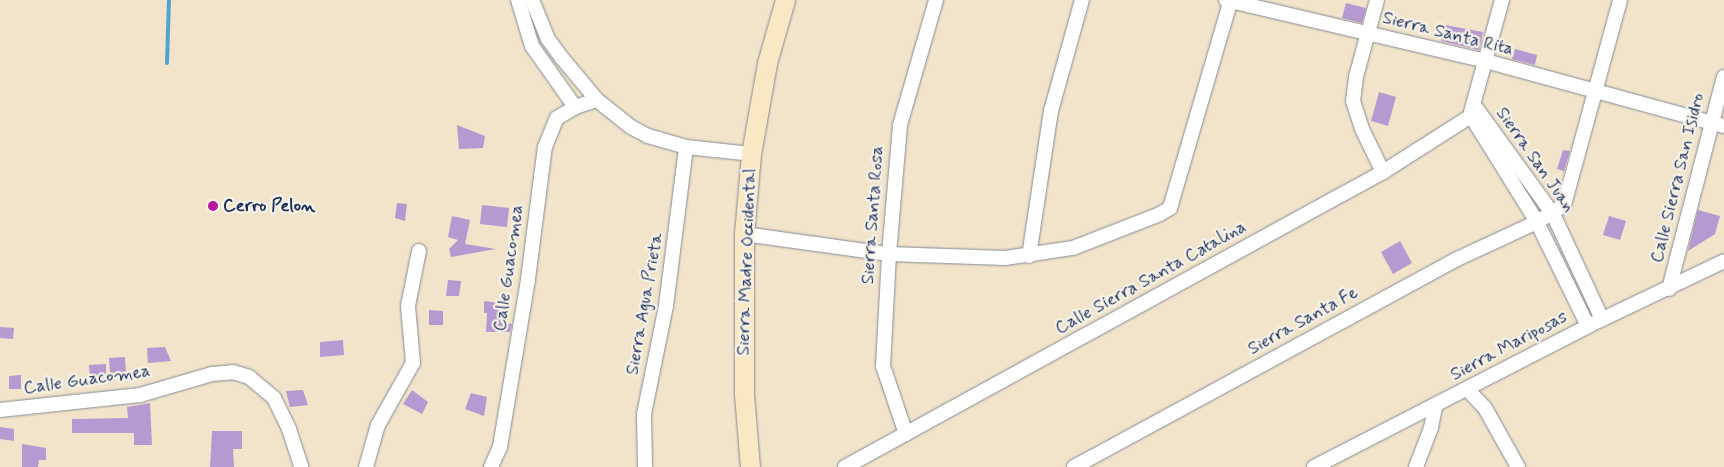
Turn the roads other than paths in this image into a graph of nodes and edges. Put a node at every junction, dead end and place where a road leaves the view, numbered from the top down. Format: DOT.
graph roads {
  1 [pos="518,0"];
  2 [pos="532,0"];
  3 [pos="785,0"];
  4 [pos="936,0"];
  5 [pos="1082,0"];
  6 [pos="1229,0"];
  7 [pos="1377,0"];
  8 [pos="1502,0"];
  9 [pos="1620,0"];
  10 [pos="1369,34"];
  11 [pos="1486,61"];
  12 [pos="1724,77"];
  13 [pos="1597,92"];
  14 [pos="597,100"];
  15 [pos="575,106"];
  16 [pos="1472,110"];
  17 [pos="1718,125"];
  18 [pos="686,147"];
  19 [pos="751,154"];
  20 [pos="1383,172"];
  21 [pos="1553,214"];
  22 [pos="1537,222"];
  23 [pos="744,234"];
  24 [pos="419,251"];
  25 [pos="889,254"];
  26 [pos="1028,256"];
  27 [pos="1724,261"];
  28 [pos="1669,289"];
  29 [pos="1602,319"];
  30 [pos="1588,326"];
  31 [pos="1468,390"];
  32 [pos="1434,407"];
  33 [pos="0,410"];
  34 [pos="906,434"];
  35 [pos="301,467"];
  36 [pos="366,467"];
  37 [pos="491,467"];
  38 [pos="645,467"];
  39 [pos="750,467"];
  40 [pos="845,467"];
  41 [pos="1074,467"];
  42 [pos="1314,467"];
  43 [pos="1416,467"];
  44 [pos="1518,467"];
  1 -- 15 [label="street"];
  2 -- 14 [label="street"];
  3 -- 19 [label="street, Sierra Madre Occidental"];
  4 -- 25 [label="street, Sierra Santa Rosa"];
  5 -- 26 [label="street"];
  6 -- 10 [label="street, Sierra Santa Rita"];
  6 -- 26 [label="street"];
  7 -- 10 [label="street"];
  8 -- 11 [label="street"];
  9 -- 13 [label="street"];
  10 -- 11 [label="street, Sierra Santa Rita"];
  10 -- 20 [label="street"];
  11 -- 13 [label="street, Sierra Santa Rita"];
  11 -- 16 [label="street"];
  12 -- 17 [label="street, Calle Sierra San Isidro"];
  13 -- 17 [label="street, Sierra Santa Rita"];
  13 -- 21 [label="street"];
  14 -- 15 [label="street, Calle Guacomea"];
  14 -- 18 [label="street"];
  15 -- 37 [label="street, Calle Guacomea"];
  16 -- 20 [label="street, Calle Sierra Santa Catalina"];
  16 -- 21 [label="street, Sierra San Juan"];
  16 -- 22 [label="street, Sierra San Juan"];
  17 -- 28 [label="street, Calle Sierra San Isidro"];
  18 -- 19 [label="street"];
  18 -- 38 [label="street, Sierra Agua Prieta"];
  19 -- 23 [label="street, Sierra Madre Occidental"];
  20 -- 34 [label="street, Calle Sierra Santa Catalina"];
  21 -- 22 [label="street, Sierra Santa Fe"];
  21 -- 29 [label="street, Sierra San Juan"];
  22 -- 30 [label="street, Sierra San Juan"];
  22 -- 41 [label="street, Sierra Santa Fe"];
  23 -- 25 [label="street"];
  23 -- 39 [label="street, Sierra Madre Occidental"];
  24 -- 36 [label="street"];
  25 -- 26 [label="street"];
  25 -- 34 [label="street, Sierra Santa Rosa"];
  27 -- 28 [label="street, Sierra Mariposas"];
  28 -- 29 [label="street, Sierra Mariposas"];
  29 -- 30 [label="street, Sierra Mariposas"];
  30 -- 31 [label="street, Sierra Mariposas"];
  31 -- 32 [label="street, Sierra Mariposas"];
  31 -- 44 [label="street"];
  32 -- 42 [label="street, Sierra Mariposas"];
  32 -- 43 [label="street"];
  33 -- 35 [label="street, Calle Guacomea"];
  34 -- 40 [label="street, Calle Sierra Santa Catalina"];
}
